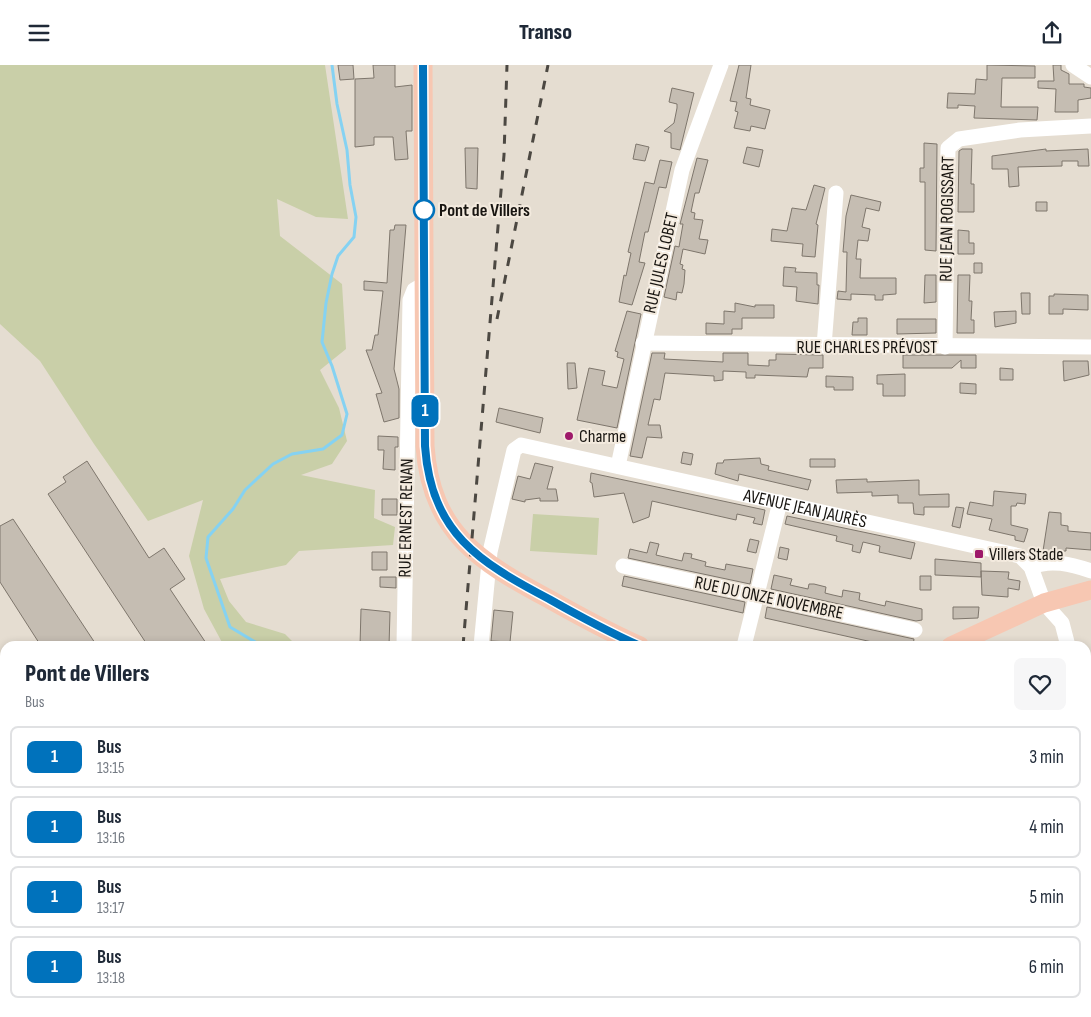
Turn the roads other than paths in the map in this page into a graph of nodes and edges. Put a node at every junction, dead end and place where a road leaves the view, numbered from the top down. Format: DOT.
graph roads {
  1 [pos="423,65"];
  2 [pos="721,65"];
  3 [pos="1073,65"];
  4 [pos="1091,77"];
  5 [pos="1091,126"];
  6 [pos="836,193"];
  7 [pos="424,285"];
  8 [pos="643,343"];
  9 [pos="824,346"];
  10 [pos="945,347"];
  11 [pos="1091,347"];
  12 [pos="618,466"];
  13 [pos="780,502"];
  14 [pos="623,566"];
  15 [pos="1031,567"];
  16 [pos="1091,571"];
  17 [pos="1091,590"];
  18 [pos="757,596"];
  19 [pos="1044,603"];
  20 [pos="914,630"];
  21 [pos="404,641"];
  22 [pos="481,641"];
  23 [pos="630,641"];
  24 [pos="745,641"];
  25 [pos="962,641"];
  26 [pos="1067,641"];
  1 -- 7 [label="main road"];
  2 -- 8 [label="street, RUE JULES LOBET"];
  3 -- 4 [label="street"];
  5 -- 10 [label="street, RUE JEAN ROGISSART"];
  6 -- 9 [label="street"];
  7 -- 21 [label="street, RUE ERNEST RENAN"];
  7 -- 23 [label="main road"];
  8 -- 9 [label="street, RUE CHARLES PRÉVOST"];
  8 -- 12 [label="street, RUE JULES LOBET"];
  9 -- 10 [label="street, RUE CHARLES PRÉVOST"];
  10 -- 11 [label="street, RUE CHARLES PRÉVOST"];
  12 -- 13 [label="street, AVENUE JEAN JAURÈS"];
  12 -- 22 [label="street, AVENUE JEAN JAURÈS"];
  13 -- 15 [label="street, AVENUE JEAN JAURÈS"];
  13 -- 18 [label="street"];
  14 -- 18 [label="street, RUE DU ONZE NOVEMBRE"];
  15 -- 16 [label="street"];
  15 -- 19 [label="street"];
  17 -- 19 [label="main road"];
  18 -- 20 [label="street, RUE DU ONZE NOVEMBRE"];
  18 -- 24 [label="street"];
  19 -- 25 [label="main road"];
  19 -- 26 [label="street"];
}
